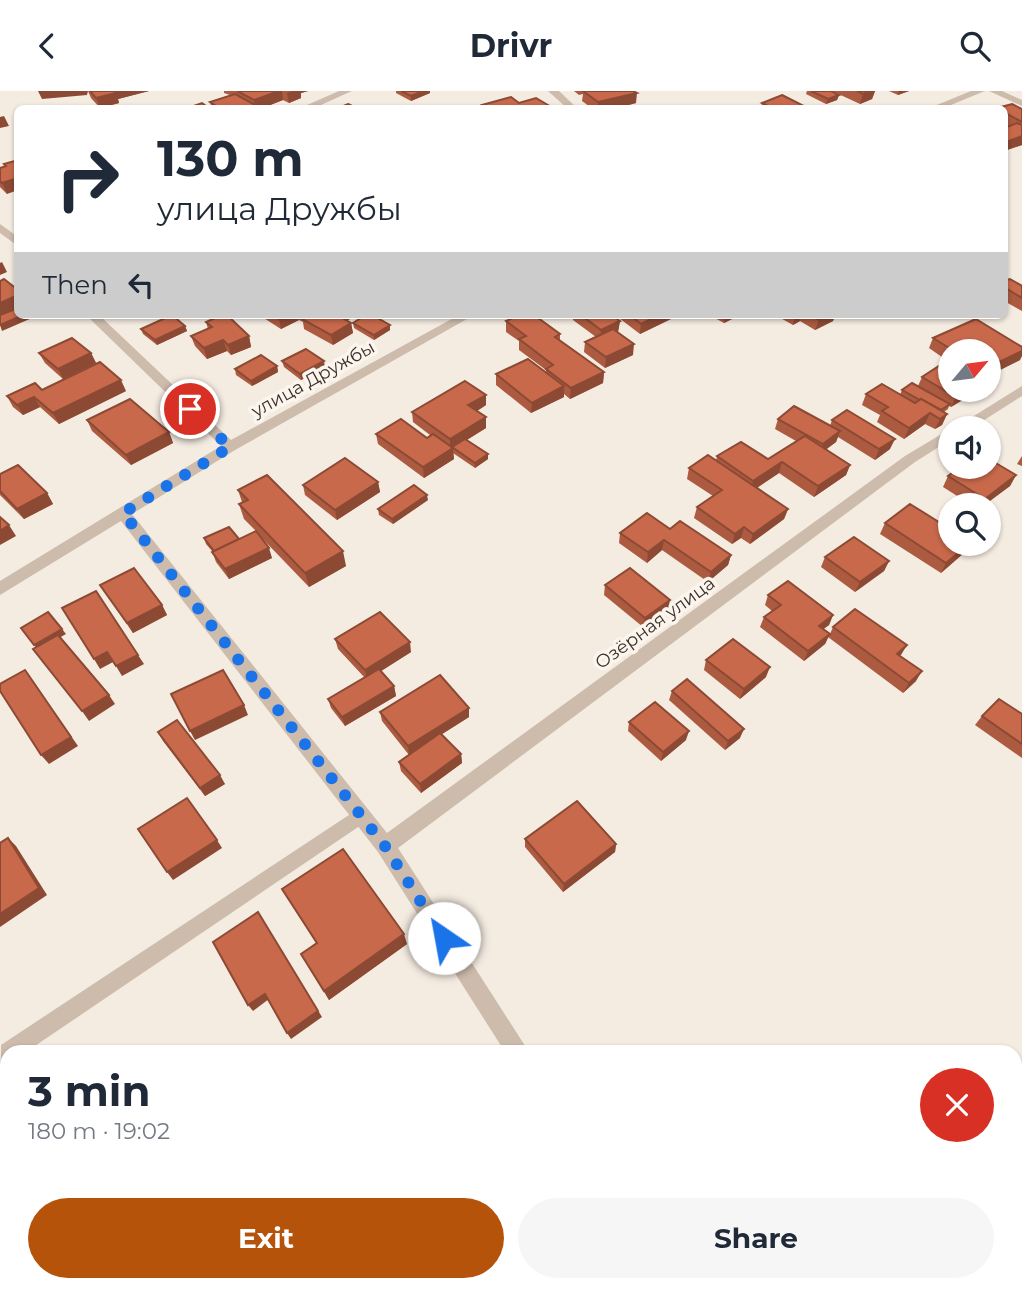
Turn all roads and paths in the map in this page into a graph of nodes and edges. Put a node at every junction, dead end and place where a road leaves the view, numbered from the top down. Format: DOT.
graph roads {
  1 [pos="347,91"];
  2 [pos="553,91"];
  3 [pos="980,91"];
  4 [pos="994,91"];
  5 [pos="1022,103"];
  6 [pos="312,105"];
  7 [pos="569,105"];
  8 [pos="942,105"];
  9 [pos="96,319"];
  10 [pos="461,319"];
  11 [pos="1022,390"];
  12 [pos="981,416"];
  13 [pos="938,442"];
  14 [pos="230,447"];
  15 [pos="123,513"];
  16 [pos="0,589"];
  17 [pos="361,815"];
  18 [pos="385,846"];
  19 [pos="18,1045"];
  20 [pos="513,1045"];
  1 -- 6 [label="street"];
  2 -- 7 [label="street"];
  3 -- 8 [label="street"];
  4 -- 5 [label="street"];
  9 -- 14 [label="street"];
  10 -- 14 [label="street, улица Дружбы"];
  11 -- 12 [label="street"];
  13 -- 18 [label="street, Озёрная улица"];
  14 -- 15 [label="street, улица Дружбы"];
  15 -- 16 [label="street, улица Дружбы"];
  15 -- 17 [label="street"];
  17 -- 18 [label="street"];
  17 -- 19 [label="lane"];
  18 -- 20 [label="street"];
}
